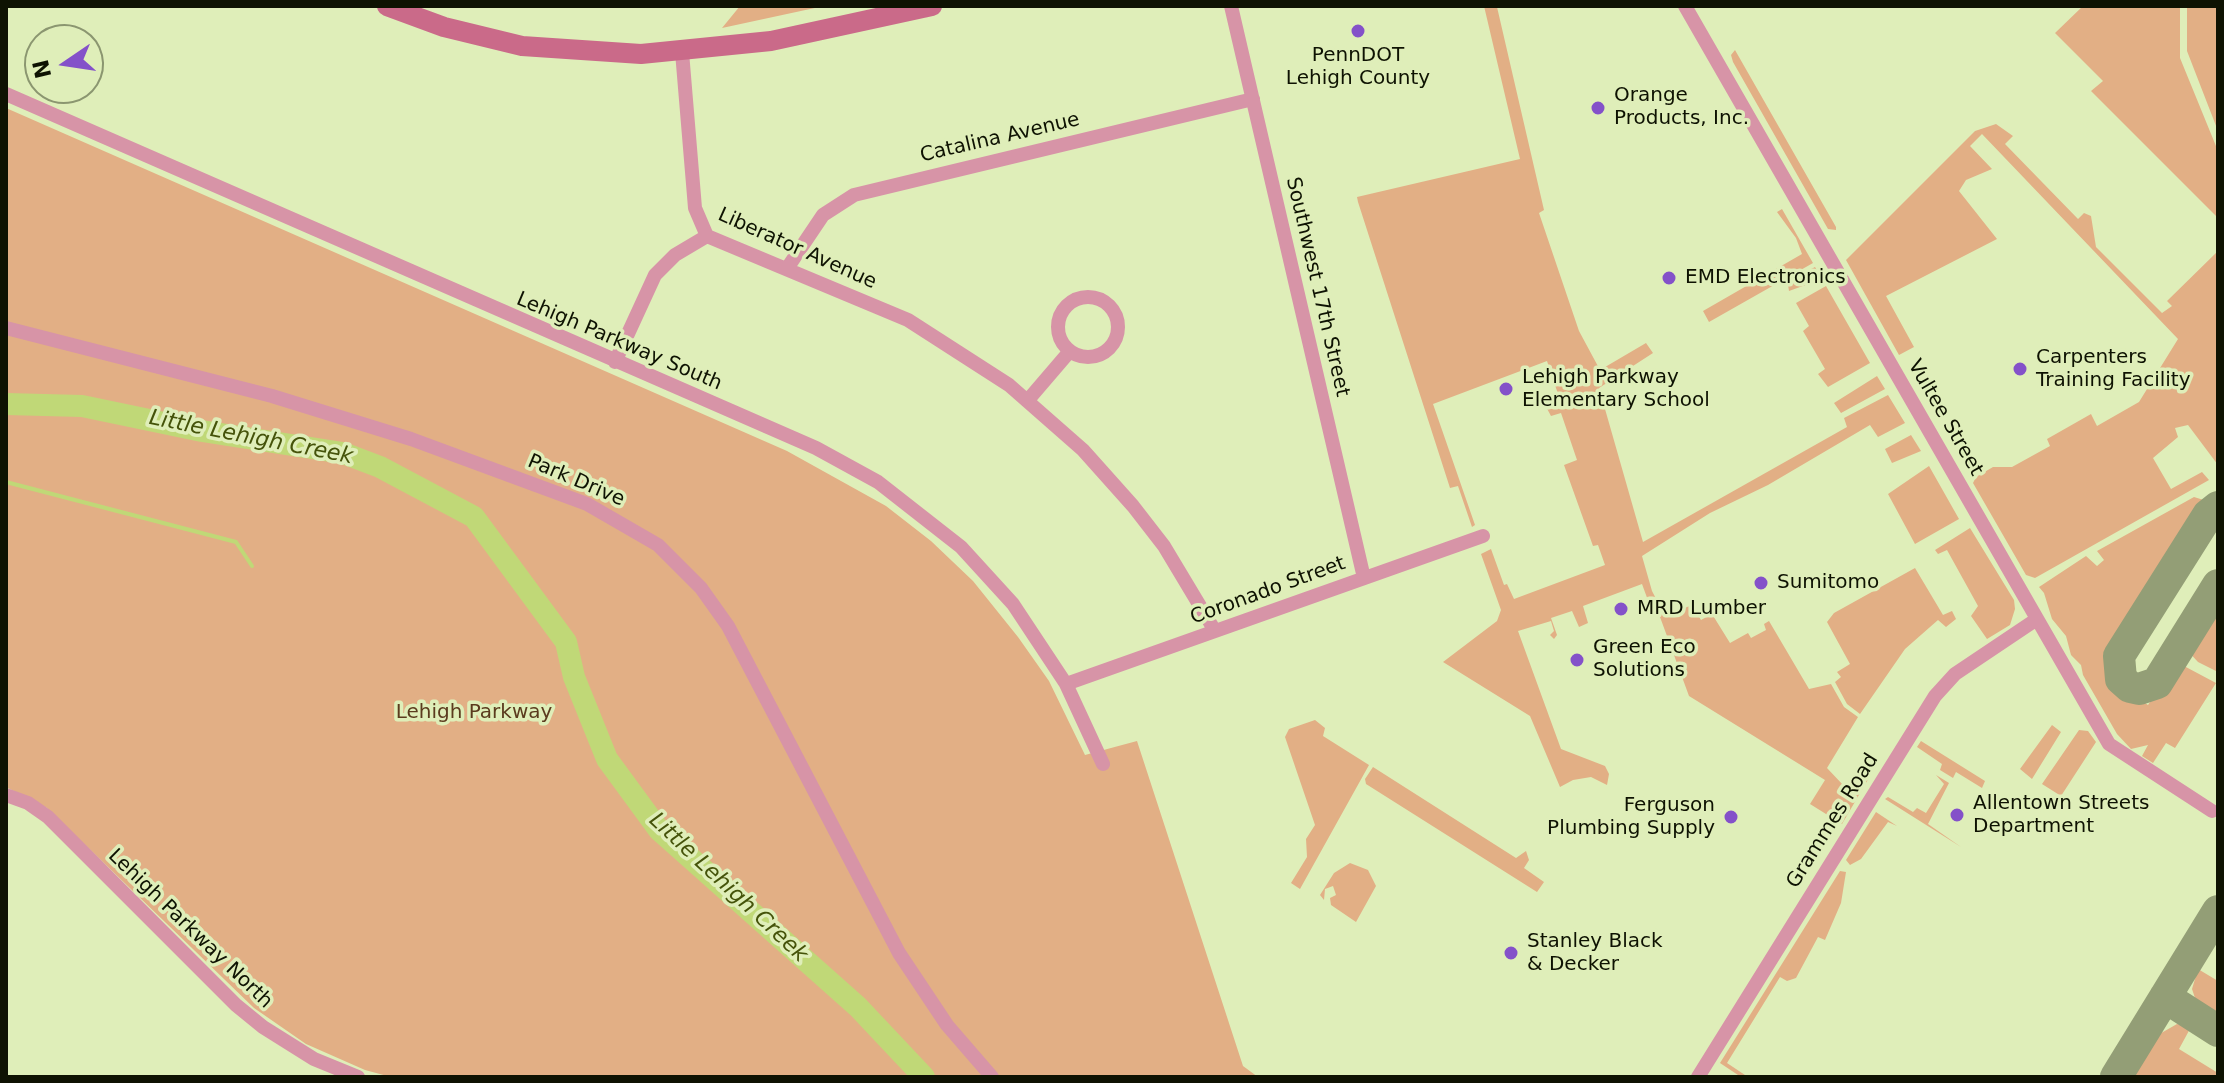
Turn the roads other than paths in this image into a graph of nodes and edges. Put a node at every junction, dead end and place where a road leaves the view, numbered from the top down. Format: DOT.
graph roads {
  1 [pos="387,6"];
  2 [pos="887,6"];
  3 [pos="932,6"];
  4 [pos="1231,6"];
  5 [pos="1685,6"];
  6 [pos="839,25"];
  7 [pos="682,52"];
  8 [pos="6,94"];
  9 [pos="1253,99"];
  10 [pos="707,236"];
  11 [pos="788,267"];
  12 [pos="6,328"];
  13 [pos="1070,351"];
  14 [pos="615,362"];
  15 [pos="1028,400"];
  16 [pos="1483,536"];
  17 [pos="1364,578"];
  18 [pos="2037,619"];
  19 [pos="1215,631"];
  20 [pos="1066,684"];
  21 [pos="1103,764"];
  22 [pos="6,795"];
  23 [pos="2212,811"];
  24 [pos="358,1077"];
  25 [pos="992,1077"];
  26 [pos="1698,1077"];
  1 -- 7 [label="main road"];
  2 -- 6 [label="main road"];
  3 -- 6 [label="main road"];
  4 -- 9 [label="street, Southwest 17th Street"];
  5 -- 18 [label="street, Vultee Street"];
  6 -- 7 [label="main road"];
  7 -- 10 [label="street, Liberator Avenue"];
  8 -- 14 [label="street, Lehigh Parkway South"];
  9 -- 11 [label="street, Catalina Avenue"];
  9 -- 17 [label="street, Southwest 17th Street"];
  10 -- 11 [label="street, Liberator Avenue"];
  10 -- 14 [label="street"];
  11 -- 15 [label="street, Liberator Avenue"];
  12 -- 25 [label="street, Park Drive"];
  13 -- 13 [label="street"];
  13 -- 15 [label="street"];
  14 -- 20 [label="street, Lehigh Parkway South"];
  15 -- 19 [label="street, Liberator Avenue"];
  16 -- 17 [label="street, Coronado Street"];
  17 -- 19 [label="street, Coronado Street"];
  18 -- 23 [label="street, Vultee Street"];
  18 -- 26 [label="street, Grammes Road"];
  19 -- 20 [label="street, Coronado Street"];
  20 -- 21 [label="street, Lehigh Parkway South"];
  22 -- 24 [label="street, Lehigh Parkway North"];
}
